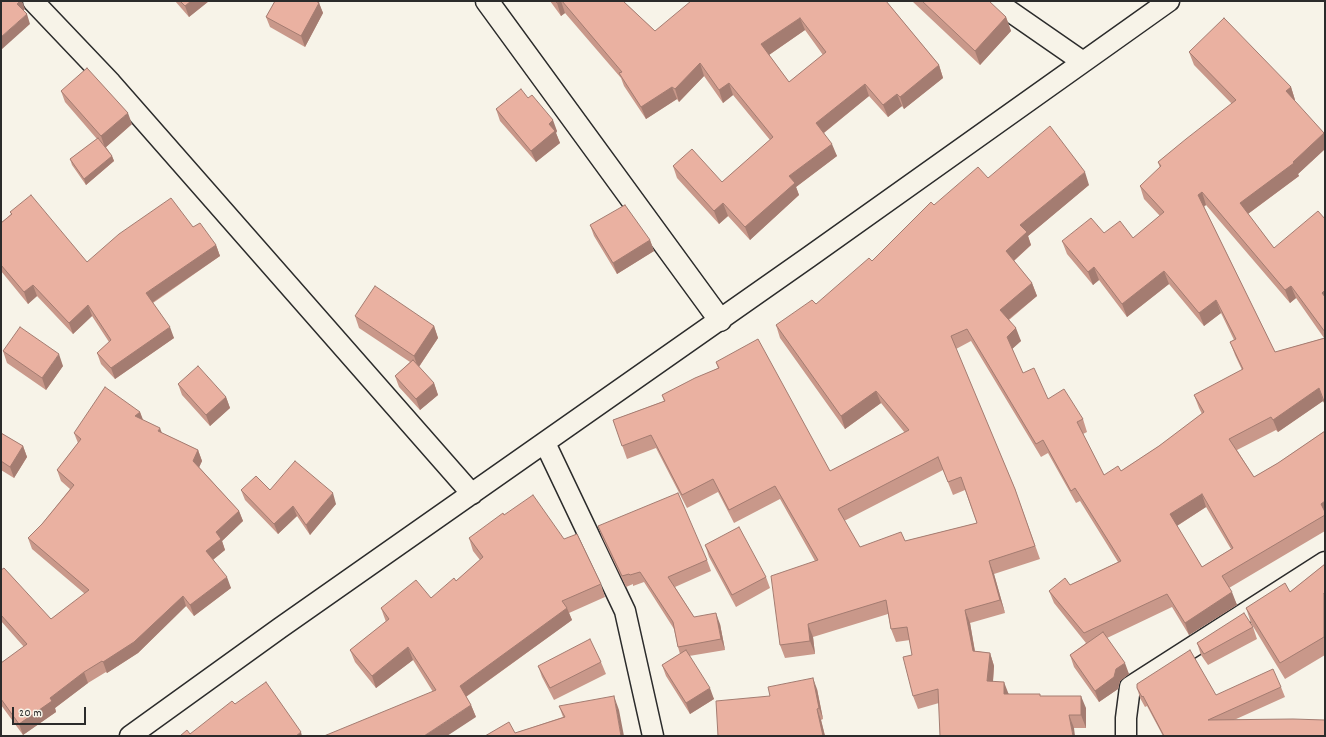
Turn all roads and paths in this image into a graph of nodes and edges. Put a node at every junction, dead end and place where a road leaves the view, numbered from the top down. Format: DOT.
graph roads {
  1 [pos="33,1"];
  2 [pos="487,1"];
  3 [pos="995,1"];
  4 [pos="1169,1"];
  5 [pos="1083,62"];
  6 [pos="720,320"];
  7 [pos="545,443"];
  8 [pos="472,494"];
  9 [pos="1325,562"];
  10 [pos="130,736"];
  11 [pos="653,736"];
  12 [pos="1126,736"];
  1 -- 8 [label="street"];
  2 -- 6 [label="street"];
  3 -- 5 [label="street"];
  4 -- 5 [label="street"];
  5 -- 6 [label="street"];
  6 -- 7 [label="street"];
  7 -- 8 [label="street"];
  7 -- 11 [label="street"];
  8 -- 10 [label="street"];
  9 -- 12 [label="street"];
}
